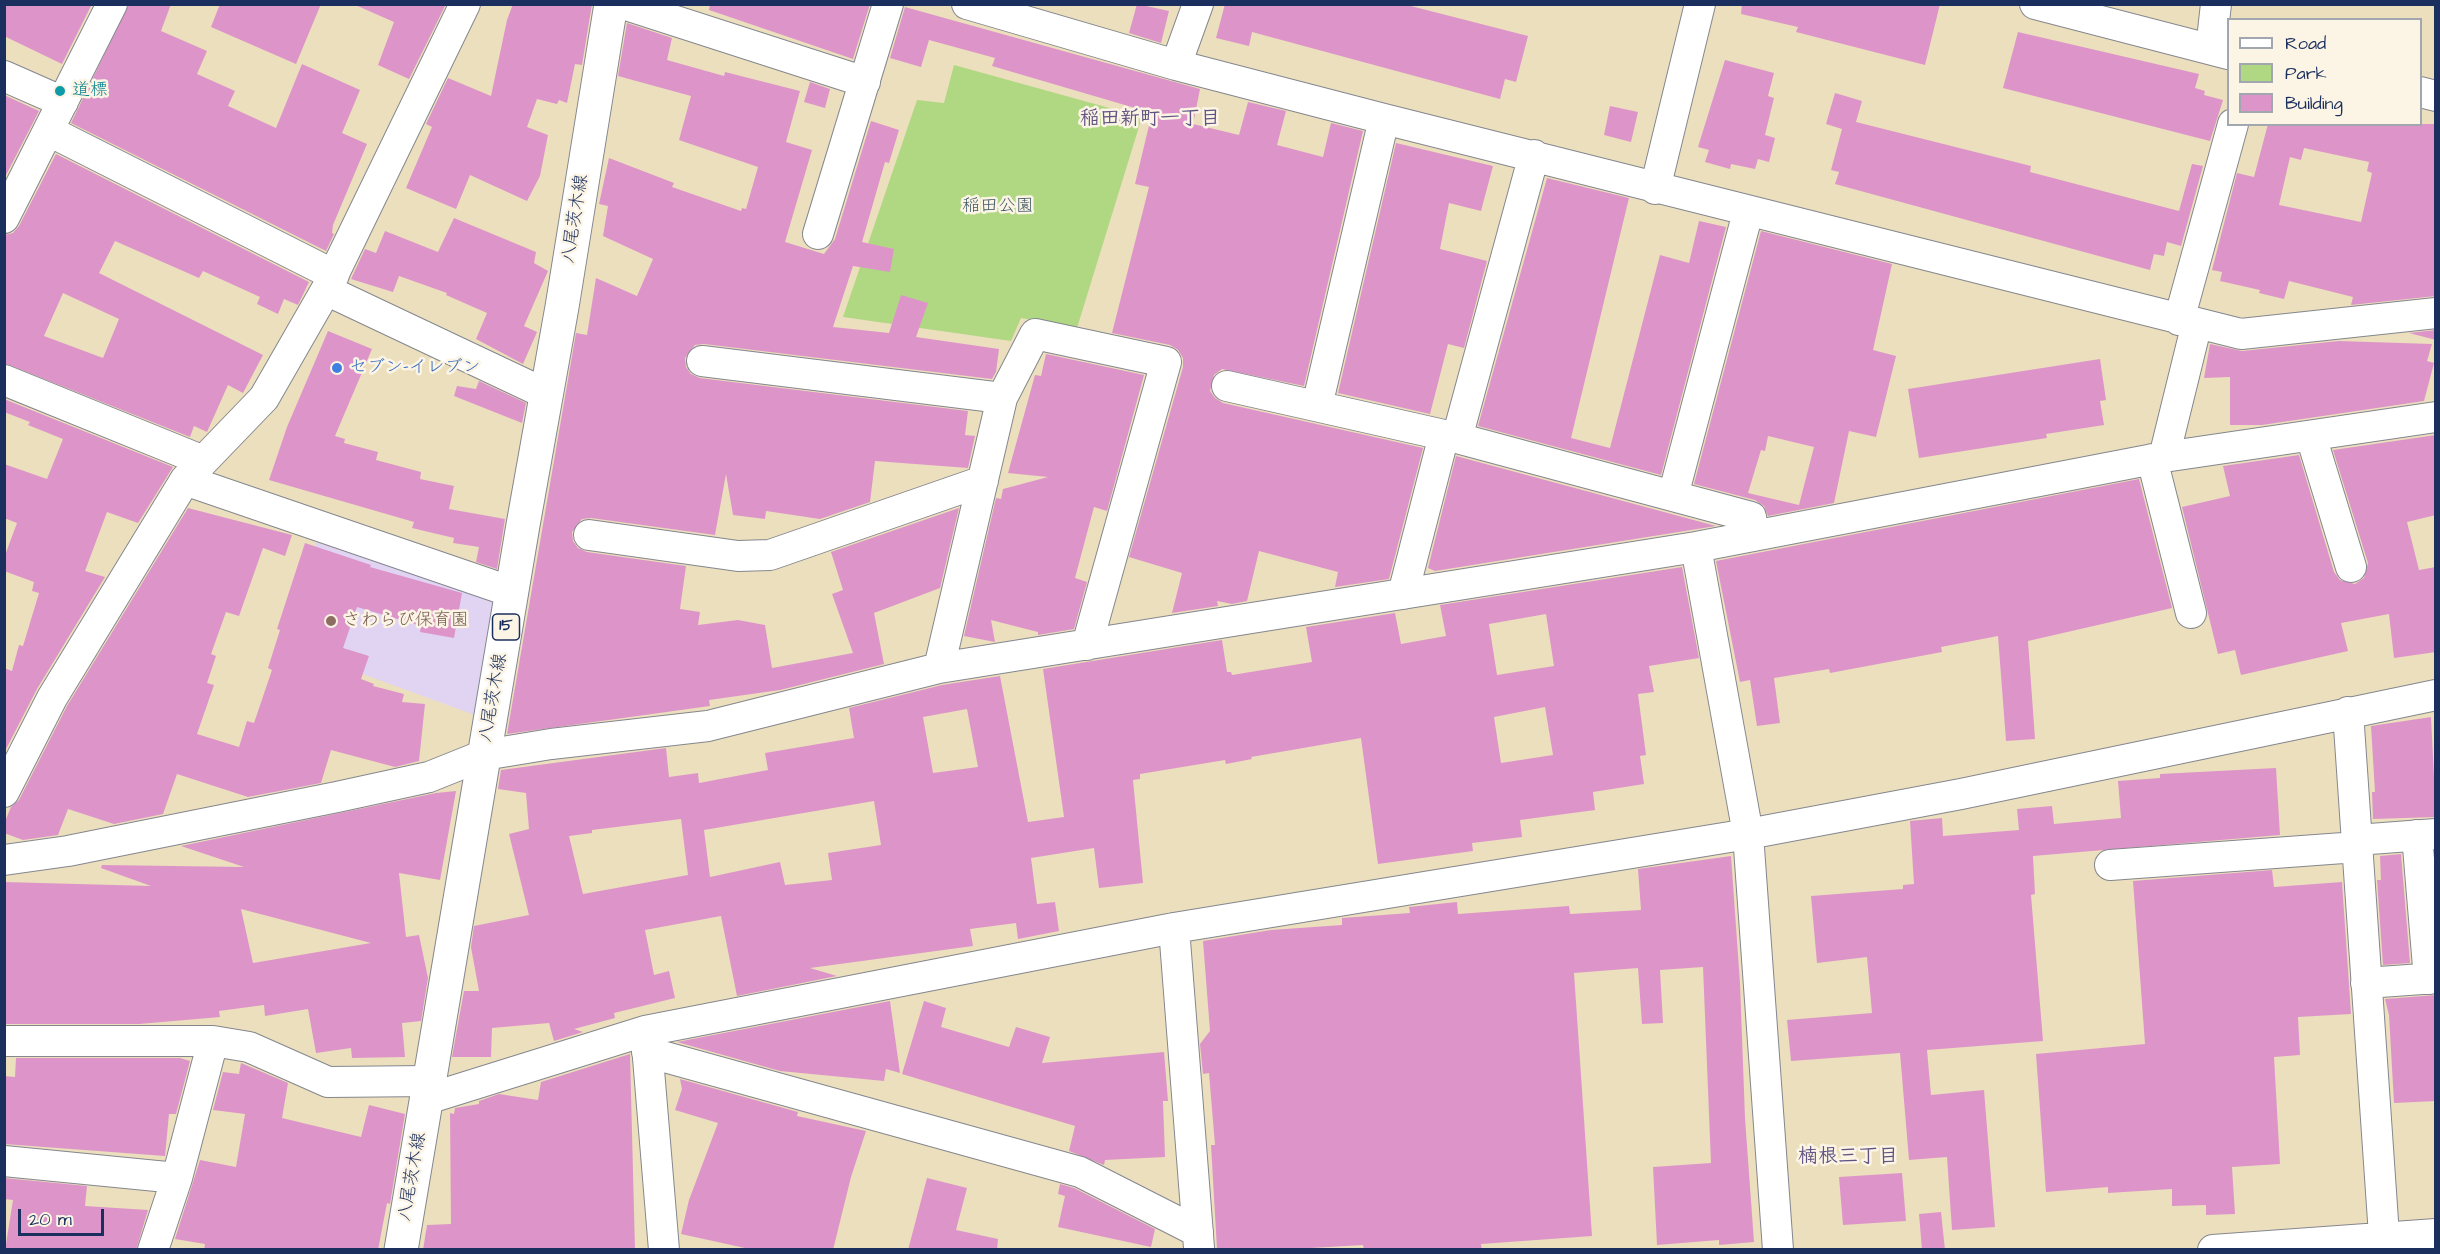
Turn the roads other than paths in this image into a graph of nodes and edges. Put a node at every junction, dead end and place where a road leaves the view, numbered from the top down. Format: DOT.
graph roads {
  1 [pos="112,4"];
  2 [pos="465,4"];
  3 [pos="611,4"];
  4 [pos="623,4"];
  5 [pos="888,4"];
  6 [pos="967,4"];
  7 [pos="1198,4"];
  8 [pos="1700,4"];
  9 [pos="2035,4"];
  10 [pos="2216,4"];
  11 [pos="2220,51"];
  12 [pos="1176,65"];
  13 [pos="4,76"];
  14 [pos="865,82"];
  15 [pos="63,102"];
  16 [pos="1384,119"];
  17 [pos="2233,126"];
  18 [pos="49,131"];
  19 [pos="1534,155"];
  20 [pos="1655,189"];
  21 [pos="1748,212"];
  22 [pos="4,218"];
  23 [pos="818,234"];
  24 [pos="330,282"];
  25 [pos="2436,313"];
  26 [pos="2188,322"];
  27 [pos="702,361"];
  28 [pos="4,380"];
  29 [pos="1227,386"];
  30 [pos="546,394"];
  31 [pos="1002,398"];
  32 [pos="1317,406"];
  33 [pos="2436,417"];
  34 [pos="1450,436"];
  35 [pos="2311,436"];
  36 [pos="2158,458"];
  37 [pos="193,470"];
  38 [pos="983,481"];
  39 [pos="1673,496"];
  40 [pos="589,535"];
  41 [pos="1754,536"];
  42 [pos="1696,547"];
  43 [pos="2351,567"];
  44 [pos="512,592"];
  45 [pos="1403,594"];
  46 [pos="2191,613"];
  47 [pos="1088,645"];
  48 [pos="939,668"];
  49 [pos="2436,695"];
  50 [pos="2348,712"];
  51 [pos="484,755"];
  52 [pos="4,792"];
  53 [pos="1748,834"];
  54 [pos="2426,835"];
  55 [pos="2357,843"];
  56 [pos="4,860"];
  57 [pos="2110,865"];
  58 [pos="2429,911"];
  59 [pos="1174,928"];
  60 [pos="2432,978"];
  61 [pos="2366,983"];
  62 [pos="4,1041"];
  63 [pos="213,1041"];
  64 [pos="646,1042"];
  65 [pos="428,1090"];
  66 [pos="4,1161"];
  67 [pos="177,1178"];
  68 [pos="2436,1234"];
  69 [pos="1198,1241"];
  70 [pos="2384,1244"];
  71 [pos="153,1250"];
  72 [pos="401,1250"];
  73 [pos="664,1250"];
  74 [pos="1778,1250"];
  75 [pos="2213,1250"];
  1 -- 15 [label="street"];
  2 -- 24 [label="street"];
  3 -- 30 [label="main road, 八尾茨木線 / 15"];
  4 -- 14 [label="street"];
  5 -- 14 [label="street"];
  6 -- 12 [label="street"];
  7 -- 12 [label="street"];
  8 -- 20 [label="street"];
  9 -- 11 [label="street"];
  10 -- 11 [label="street"];
  12 -- 16 [label="street"];
  13 -- 15 [label="street"];
  14 -- 23 [label="street"];
  15 -- 18 [label="street"];
  16 -- 19 [label="street"];
  16 -- 32 [label="street"];
  17 -- 26 [label="street"];
  18 -- 22 [label="street"];
  18 -- 24 [label="street"];
  19 -- 20 [label="street"];
  19 -- 34 [label="street"];
  20 -- 21 [label="street"];
  21 -- 26 [label="street"];
  21 -- 39 [label="street"];
  24 -- 30 [label="street"];
  24 -- 37 [label="street"];
  25 -- 26 [label="street"];
  26 -- 36 [label="street"];
  27 -- 31 [label="street"];
  28 -- 37 [label="street"];
  29 -- 32 [label="street"];
  30 -- 44 [label="main road, 八尾茨木線 / 15"];
  31 -- 38 [label="street"];
  31 -- 47 [label="street"];
  32 -- 34 [label="street"];
  33 -- 35 [label="street"];
  34 -- 39 [label="street"];
  34 -- 45 [label="street"];
  35 -- 36 [label="street"];
  35 -- 43 [label="street"];
  36 -- 41 [label="street"];
  36 -- 46 [label="street"];
  37 -- 44 [label="street"];
  37 -- 52 [label="street"];
  38 -- 40 [label="street"];
  38 -- 48 [label="street"];
  39 -- 41 [label="street"];
  41 -- 42 [label="street"];
  42 -- 45 [label="street"];
  42 -- 53 [label="street"];
  44 -- 51 [label="main road, 八尾茨木線 / 15"];
  45 -- 47 [label="street"];
  47 -- 48 [label="street"];
  48 -- 51 [label="street"];
  49 -- 50 [label="street"];
  50 -- 53 [label="street"];
  50 -- 55 [label="street"];
  51 -- 56 [label="street"];
  51 -- 65 [label="main road, 八尾茨木線 / 15"];
  53 -- 59 [label="street"];
  53 -- 74 [label="street"];
  54 -- 55 [label="street"];
  54 -- 58 [label="street"];
  55 -- 57 [label="street"];
  55 -- 61 [label="street"];
  58 -- 60 [label="street"];
  59 -- 64 [label="street"];
  59 -- 69 [label="street"];
  60 -- 61 [label="street"];
  61 -- 70 [label="street"];
  62 -- 63 [label="street"];
  63 -- 65 [label="street"];
  63 -- 67 [label="street"];
  64 -- 65 [label="street"];
  64 -- 69 [label="street"];
  64 -- 73 [label="street"];
  65 -- 72 [label="main road, 八尾茨木線 / 15"];
  66 -- 67 [label="street"];
  67 -- 71 [label="street"];
  68 -- 70 [label="street"];
  70 -- 75 [label="street"];
}
